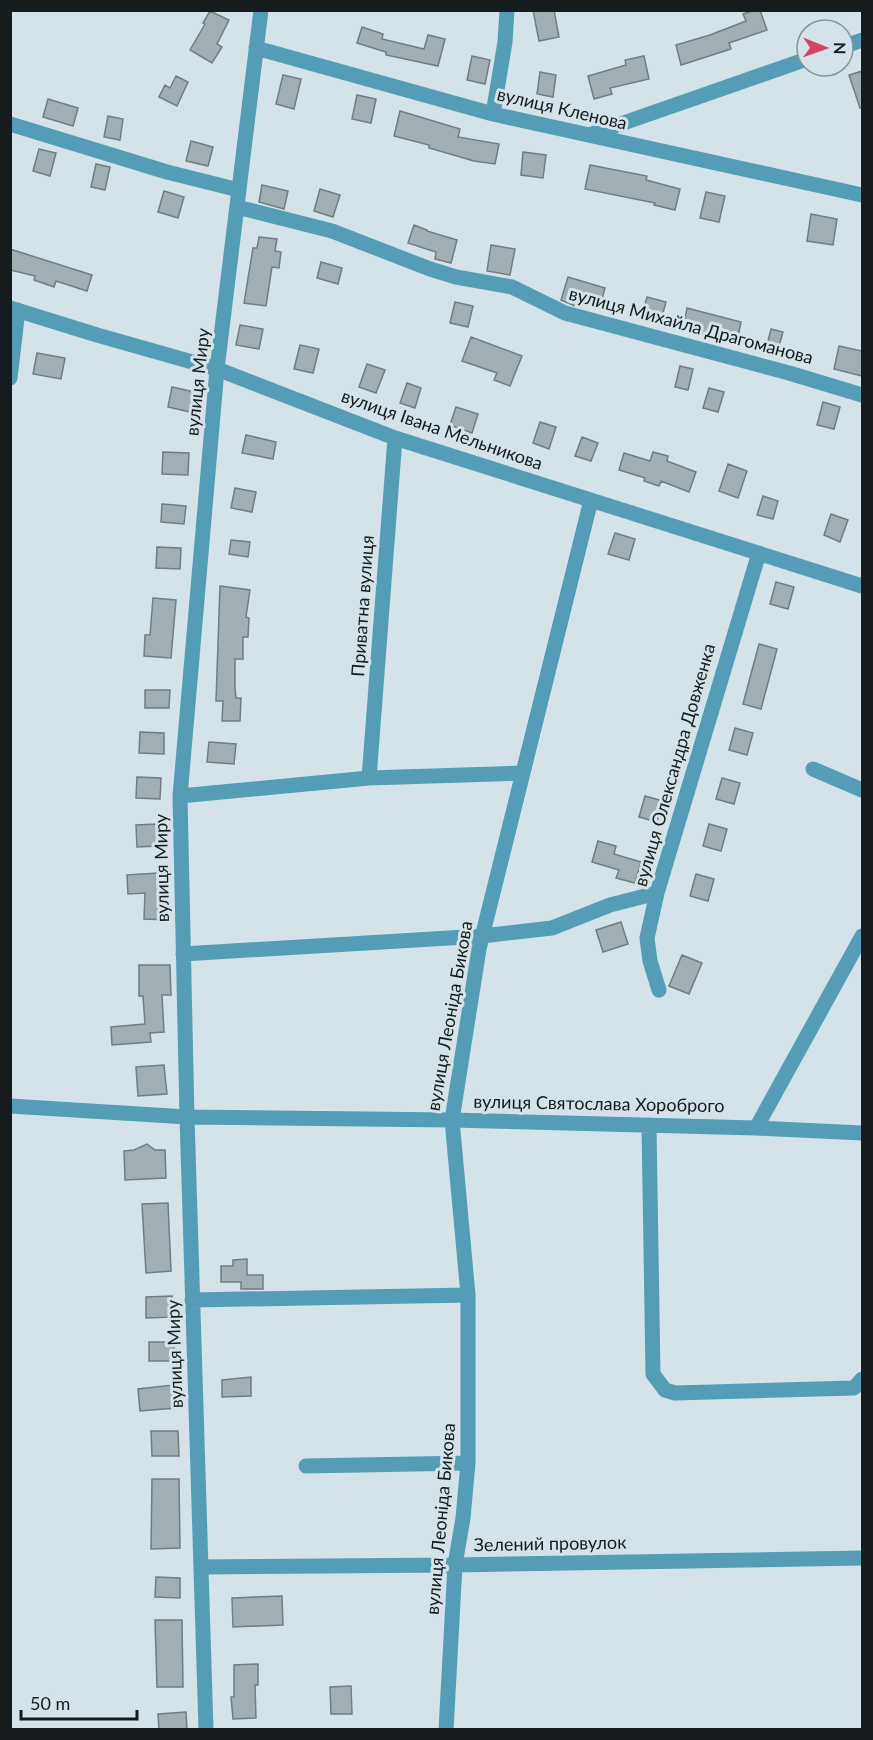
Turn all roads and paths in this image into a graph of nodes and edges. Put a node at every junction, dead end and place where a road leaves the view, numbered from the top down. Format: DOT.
graph roads {
  1 [pos="261,10"];
  2 [pos="507,10"];
  3 [pos="256,48"];
  4 [pos="795,63"];
  5 [pos="493,114"];
  6 [pos="10,124"];
  7 [pos="589,135"];
  8 [pos="239,189"];
  9 [pos="862,195"];
  10 [pos="237,207"];
  11 [pos="14,309"];
  12 [pos="218,369"];
  13 [pos="10,378"];
  14 [pos="862,395"];
  15 [pos="395,438"];
  16 [pos="591,500"];
  17 [pos="759,553"];
  18 [pos="862,586"];
  19 [pos="813,769"];
  20 [pos="523,773"];
  21 [pos="369,778"];
  22 [pos="862,790"];
  23 [pos="180,796"];
  24 [pos="657,893"];
  25 [pos="482,936"];
  26 [pos="862,936"];
  27 [pos="183,954"];
  28 [pos="659,990"];
  29 [pos="10,1106"];
  30 [pos="187,1117"];
  31 [pos="452,1120"];
  32 [pos="649,1125"];
  33 [pos="756,1128"];
  34 [pos="862,1133"];
  35 [pos="468,1295"];
  36 [pos="192,1300"];
  37 [pos="862,1379"];
  38 [pos="468,1463"];
  39 [pos="306,1466"];
  40 [pos="862,1558"];
  41 [pos="455,1565"];
  42 [pos="201,1567"];
  43 [pos="206,1730"];
  44 [pos="446,1730"];
  1 -- 3 [label="street, вулиця Миру"];
  2 -- 5 [label="street"];
  3 -- 5 [label="street, вулиця Кленова"];
  3 -- 8 [label="street, вулиця Миру"];
  4 -- 7 [label="street"];
  5 -- 7 [label="street, вулиця Кленова"];
  6 -- 8 [label="street"];
  7 -- 9 [label="street, вулиця Кленова"];
  8 -- 10 [label="street, вулиця Миру"];
  10 -- 12 [label="street, вулиця Миру"];
  10 -- 14 [label="street, вулиця Михайла Драгоманова"];
  11 -- 12 [label="street, вулиця Івана Мельникова"];
  11 -- 13 [label="street"];
  12 -- 15 [label="street, вулиця Івана Мельникова"];
  12 -- 23 [label="street, вулиця Миру"];
  15 -- 16 [label="street, вулиця Івана Мельникова"];
  15 -- 21 [label="street, Приватна вулиця"];
  16 -- 17 [label="street, вулиця Івана Мельникова"];
  16 -- 20 [label="street, вулиця Леоніда Бикова"];
  17 -- 18 [label="street, вулиця Івана Мельникова"];
  17 -- 24 [label="street, вулиця Олександра Довженка"];
  19 -- 22 [label="street"];
  20 -- 21 [label="street"];
  20 -- 25 [label="street, вулиця Леоніда Бикова"];
  21 -- 23 [label="street"];
  23 -- 27 [label="street, вулиця Миру"];
  24 -- 25 [label="street"];
  24 -- 28 [label="street, вулиця Олександра Довженка"];
  25 -- 27 [label="street"];
  25 -- 31 [label="street, вулиця Леоніда Бикова"];
  26 -- 33 [label="street"];
  27 -- 30 [label="street, вулиця Миру"];
  29 -- 30 [label="street, вулиця Святослава Хороброго"];
  30 -- 31 [label="street, вулиця Святослава Хороброго"];
  30 -- 36 [label="street, вулиця Миру"];
  31 -- 32 [label="street, вулиця Святослава Хороброго"];
  31 -- 35 [label="street, вулиця Леоніда Бикова"];
  32 -- 33 [label="street, вулиця Святослава Хороброго"];
  32 -- 37 [label="street"];
  33 -- 34 [label="street, вулиця Святослава Хороброго"];
  35 -- 36 [label="street"];
  35 -- 38 [label="street, вулиця Леоніда Бикова"];
  36 -- 42 [label="street, вулиця Миру"];
  38 -- 39 [label="street"];
  38 -- 41 [label="street, вулиця Леоніда Бикова"];
  40 -- 41 [label="street, Зелений провулок"];
  41 -- 42 [label="street, Зелений провулок"];
  41 -- 44 [label="street, вулиця Леоніда Бикова"];
  42 -- 43 [label="street, вулиця Миру"];
}
